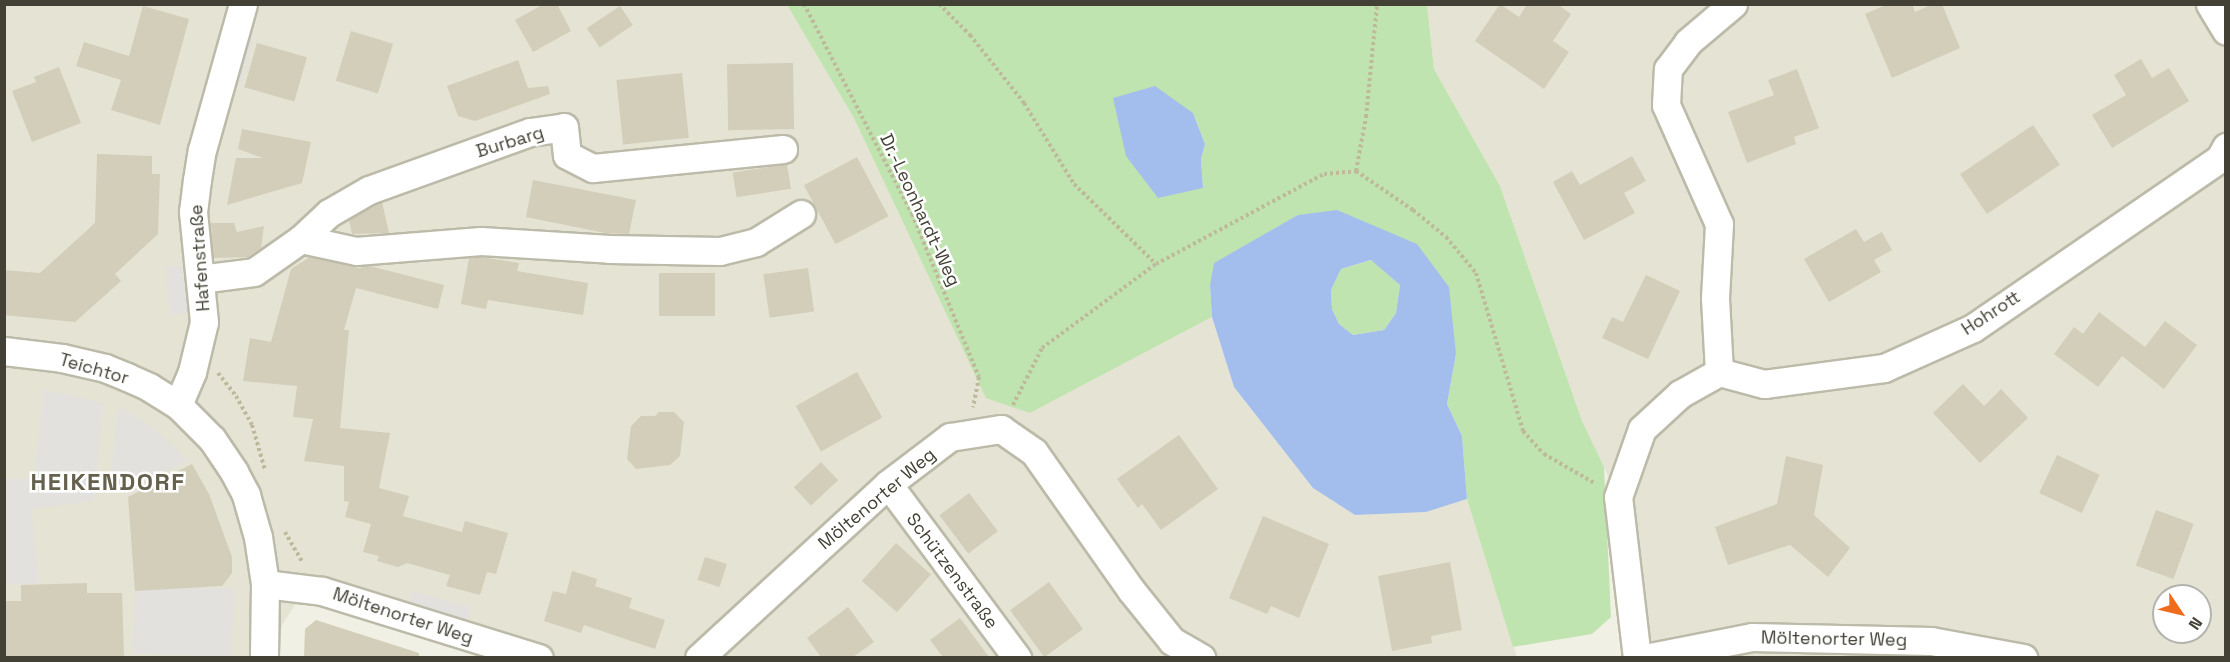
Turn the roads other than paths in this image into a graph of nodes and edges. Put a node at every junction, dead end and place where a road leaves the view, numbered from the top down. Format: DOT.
graph roads {
  1 [pos="243,4"];
  2 [pos="1733,4"];
  3 [pos="2210,4"];
  4 [pos="2226,32"];
  5 [pos="2226,147"];
  6 [pos="783,149"];
  7 [pos="801,214"];
  8 [pos="301,239"];
  9 [pos="200,279"];
  10 [pos="4,351"];
  11 [pos="1719,372"];
  12 [pos="178,405"];
  13 [pos="888,484"];
  14 [pos="265,584"];
  15 [pos="1929,649"];
  16 [pos="715,652"];
  17 [pos="264,657"];
  18 [pos="539,657"];
  19 [pos="1017,657"];
  20 [pos="1201,657"];
  21 [pos="1637,657"];
  22 [pos="1645,657"];
  23 [pos="2023,657"];
  1 -- 9 [label="street, Hafenstraße"];
  2 -- 11 [label="street"];
  3 -- 4 [label="street"];
  5 -- 11 [label="street, Hohrott"];
  6 -- 8 [label="street, Burbarg"];
  7 -- 8 [label="street"];
  8 -- 9 [label="street, Burbarg"];
  9 -- 12 [label="street, Hafenstraße"];
  10 -- 12 [label="street, Teichtor"];
  11 -- 21 [label="street"];
  12 -- 14 [label="street, Teichtor"];
  13 -- 16 [label="street, Möltenorter Weg"];
  13 -- 19 [label="street, Schützenstraße"];
  13 -- 20 [label="street, Möltenorter Weg"];
  14 -- 17 [label="street, Teichtor"];
  14 -- 18 [label="street, Möltenorter Weg"];
  15 -- 22 [label="street, Möltenorter Weg"];
  15 -- 23 [label="street, Möltenorter Weg"];
}
